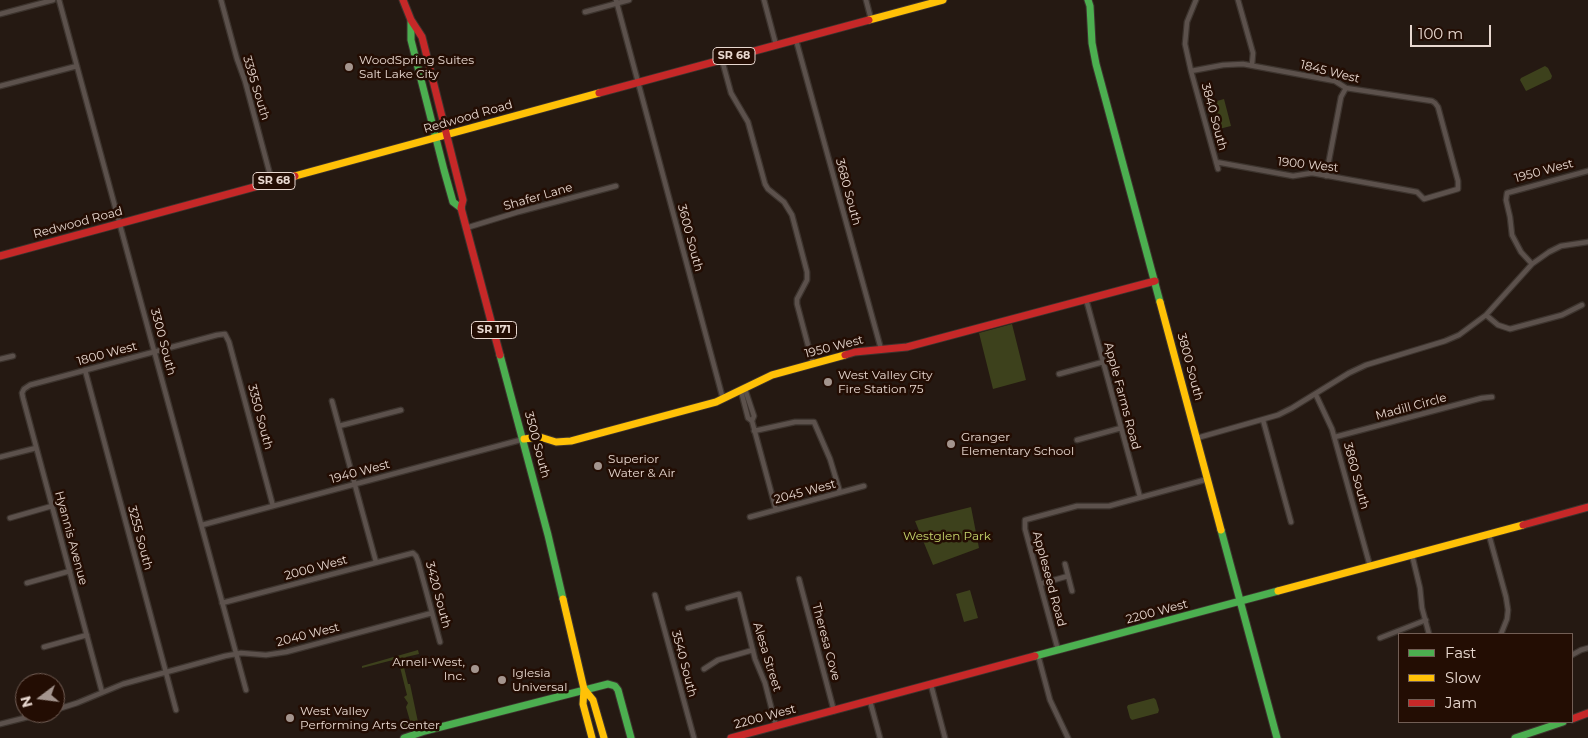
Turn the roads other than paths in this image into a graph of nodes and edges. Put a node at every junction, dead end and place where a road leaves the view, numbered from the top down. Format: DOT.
graph roads {
  1 [pos="53,0"];
  2 [pos="60,0"];
  3 [pos="221,0"];
  4 [pos="403,0"];
  5 [pos="629,0"];
  6 [pos="764,0"];
  7 [pos="866,0"];
  8 [pos="943,0"];
  9 [pos="1088,0"];
  10 [pos="1196,0"];
  11 [pos="1238,0"];
  12 [pos="616,2"];
  13 [pos="929,2"];
  14 [pos="584,12"];
  15 [pos="0,14"];
  16 [pos="871,19"];
  17 [pos="411,20"];
  18 [pos="796,40"];
  19 [pos="776,45"];
  20 [pos="722,60"];
  21 [pos="1252,65"];
  22 [pos="77,66"];
  23 [pos="1191,71"];
  24 [pos="638,82"];
  25 [pos="0,86"];
  26 [pos="1346,88"];
  27 [pos="447,134"];
  28 [pos="436,138"];
  29 [pos="1216,162"];
  30 [pos="1218,169"];
  31 [pos="1588,171"];
  32 [pos="1326,176"];
  33 [pos="272,182"];
  34 [pos="616,186"];
  35 [pos="1424,199"];
  36 [pos="461,208"];
  37 [pos="120,223"];
  38 [pos="466,228"];
  39 [pos="1588,242"];
  40 [pos="0,256"];
  41 [pos="1532,264"];
  42 [pos="1155,282"];
  43 [pos="1086,299"];
  44 [pos="1582,304"];
  45 [pos="1486,315"];
  46 [pos="225,334"];
  47 [pos="881,349"];
  48 [pos="155,351"];
  49 [pos="13,356"];
  50 [pos="0,359"];
  51 [pos="1103,362"];
  52 [pos="813,364"];
  53 [pos="85,370"];
  54 [pos="1059,374"];
  55 [pos="24,389"];
  56 [pos="743,390"];
  57 [pos="1316,395"];
  58 [pos="1492,397"];
  59 [pos="723,399"];
  60 [pos="332,400"];
  61 [pos="401,410"];
  62 [pos="1263,420"];
  63 [pos="339,426"];
  64 [pos="1121,428"];
  65 [pos="754,431"];
  66 [pos="1335,437"];
  67 [pos="1197,438"];
  68 [pos="524,439"];
  69 [pos="1077,440"];
  70 [pos="36,448"];
  71 [pos="0,457"];
  72 [pos="1208,479"];
  73 [pos="354,484"];
  74 [pos="864,486"];
  75 [pos="840,492"];
  76 [pos="1140,497"];
  77 [pos="52,506"];
  78 [pos="273,506"];
  79 [pos="1588,507"];
  80 [pos="776,510"];
  81 [pos="750,517"];
  82 [pos="10,518"];
  83 [pos="1291,522"];
  84 [pos="202,525"];
  85 [pos="1489,535"];
  86 [pos="414,554"];
  87 [pos="1412,555"];
  88 [pos="376,562"];
  89 [pos="1065,564"];
  90 [pos="1370,566"];
  91 [pos="70,571"];
  92 [pos="1068,576"];
  93 [pos="798,579"];
  94 [pos="27,582"];
  95 [pos="1040,584"];
  96 [pos="1072,591"];
  97 [pos="655,595"];
  98 [pos="1240,602"];
  99 [pos="222,603"];
  100 [pos="688,608"];
  101 [pos="432,613"];
  102 [pos="1426,620"];
  103 [pos="1429,633"];
  104 [pos="1501,633"];
  105 [pos="87,635"];
  106 [pos="1380,638"];
  107 [pos="440,642"];
  108 [pos="44,647"];
  109 [pos="1588,648"];
  110 [pos="753,650"];
  111 [pos="1058,650"];
  112 [pos="236,654"];
  113 [pos="1573,654"];
  114 [pos="1038,655"];
  115 [pos="704,669"];
  116 [pos="166,672"];
  117 [pos="930,684"];
  118 [pos="584,689"];
  119 [pos="246,690"];
  120 [pos="102,692"];
  121 [pos="870,701"];
  122 [pos="65,707"];
  123 [pos="176,710"];
  124 [pos="834,711"];
  125 [pos="1588,713"];
  126 [pos="1573,719"];
  127 [pos="15,720"];
  128 [pos="1560,723"];
  129 [pos="0,724"];
  130 [pos="776,726"];
  131 [pos="404,738"];
  132 [pos="592,738"];
  133 [pos="604,738"];
  134 [pos="631,738"];
  135 [pos="694,738"];
  136 [pos="731,738"];
  137 [pos="880,738"];
  138 [pos="945,738"];
  139 [pos="1068,738"];
  140 [pos="1277,738"];
  141 [pos="1515,738"];
  1 -- 15 [label="street"];
  2 -- 22 [label="street, 3300 South"];
  3 -- 33 [label="street, 3395 South"];
  4 -- 17 [label="main road, 3500 South / SR 171"];
  5 -- 12 [label="street"];
  6 -- 19 [label="street"];
  7 -- 16 [label="street"];
  8 -- 13 [label="main road, Redwood Road / SR 68"];
  9 -- 42 [label="main road, 3800 South"];
  10 -- 23 [label="street"];
  11 -- 21 [label="street"];
  12 -- 14 [label="street"];
  12 -- 24 [label="street, 3600 South"];
  13 -- 16 [label="main road, Redwood Road / SR 68"];
  16 -- 18 [label="main road, Redwood Road / SR 68"];
  17 -- 27 [label="main road, 3500 South / SR 171"];
  17 -- 28 [label="main road, 3500 South / SR 171"];
  18 -- 19 [label="main road, Redwood Road / SR 68"];
  18 -- 47 [label="street, 3680 South"];
  19 -- 20 [label="main road, Redwood Road / SR 68"];
  20 -- 24 [label="main road, Redwood Road / SR 68"];
  20 -- 52 [label="street"];
  21 -- 23 [label="street, 1845 West"];
  21 -- 26 [label="street, 1845 West"];
  22 -- 25 [label="street"];
  22 -- 37 [label="street, 3300 South"];
  23 -- 29 [label="street, 3840 South"];
  24 -- 27 [label="main road, Redwood Road / SR 68"];
  24 -- 59 [label="street, 3600 South"];
  26 -- 32 [label="street"];
  26 -- 35 [label="street, 1845 West"];
  27 -- 28 [label="main road, Redwood Road / SR 68"];
  27 -- 36 [label="main road, 3500 South / SR 171"];
  28 -- 33 [label="main road, Redwood Road / SR 68"];
  28 -- 36 [label="main road, 3500 South / SR 171"];
  29 -- 30 [label="street, 3840 South"];
  29 -- 32 [label="street, 1900 West"];
  31 -- 41 [label="street, 1950 West"];
  32 -- 35 [label="street, 1900 West"];
  33 -- 37 [label="main road, Redwood Road / SR 68"];
  34 -- 38 [label="street, Shafer Lane"];
  36 -- 38 [label="main road, 3500 South / SR 171"];
  37 -- 40 [label="main road, Redwood Road / SR 68"];
  37 -- 48 [label="street, 3300 South"];
  38 -- 68 [label="main road, 3500 South / SR 171"];
  39 -- 41 [label="street"];
  41 -- 45 [label="street"];
  42 -- 43 [label="main road, 1950 West"];
  42 -- 67 [label="main road, 3800 South"];
  43 -- 47 [label="main road, 1950 West"];
  43 -- 51 [label="street, Apple Farms Road"];
  44 -- 45 [label="street"];
  45 -- 57 [label="street"];
  46 -- 48 [label="street, 1800 West"];
  46 -- 78 [label="street, 3350 South"];
  47 -- 52 [label="main road, 1950 West"];
  48 -- 53 [label="street, 1800 West"];
  48 -- 84 [label="street, 3300 South"];
  49 -- 50 [label="street"];
  51 -- 54 [label="street"];
  51 -- 64 [label="street, Apple Farms Road"];
  52 -- 56 [label="main road, 1950 West"];
  53 -- 55 [label="street, 1800 West"];
  53 -- 116 [label="street, 3255 South"];
  55 -- 70 [label="street, Hyannis Avenue"];
  56 -- 59 [label="main road, 1950 West"];
  56 -- 65 [label="street"];
  57 -- 62 [label="street"];
  57 -- 66 [label="street, 3860 South"];
  58 -- 66 [label="street, Madill Circle"];
  59 -- 68 [label="main road, 1950 West"];
  60 -- 63 [label="street"];
  61 -- 63 [label="street"];
  62 -- 67 [label="street"];
  62 -- 83 [label="street"];
  63 -- 73 [label="street"];
  64 -- 69 [label="street"];
  64 -- 76 [label="street, Apple Farms Road"];
  65 -- 75 [label="street"];
  65 -- 80 [label="street"];
  66 -- 90 [label="street, 3860 South"];
  67 -- 72 [label="main road, 3800 South"];
  68 -- 73 [label="street, 1940 West"];
  68 -- 118 [label="main road, 3500 South / SR 171"];
  70 -- 71 [label="street"];
  70 -- 77 [label="street, Hyannis Avenue"];
  72 -- 76 [label="street, Appleseed Road"];
  72 -- 98 [label="main road, 3800 South"];
  73 -- 78 [label="street, 1940 West"];
  73 -- 88 [label="street"];
  74 -- 75 [label="street, 2045 West"];
  75 -- 80 [label="street, 2045 West"];
  76 -- 95 [label="street, Appleseed Road"];
  77 -- 82 [label="street"];
  77 -- 91 [label="street, Hyannis Avenue"];
  78 -- 84 [label="street, 1940 West"];
  79 -- 85 [label="main road, 2200 West"];
  80 -- 81 [label="street, 2045 West"];
  84 -- 99 [label="street, 3300 South"];
  85 -- 87 [label="main road, 2200 West"];
  85 -- 104 [label="street"];
  86 -- 88 [label="street, 2000 West"];
  86 -- 101 [label="street, 3420 South"];
  87 -- 90 [label="main road, 2200 West"];
  87 -- 102 [label="street"];
  88 -- 99 [label="street, 2000 West"];
  89 -- 92 [label="street"];
  90 -- 98 [label="main road, 2200 West"];
  91 -- 94 [label="street"];
  91 -- 105 [label="street, Hyannis Avenue"];
  92 -- 95 [label="street"];
  92 -- 96 [label="street"];
  93 -- 124 [label="street, Theresa Cove"];
  95 -- 111 [label="street, Appleseed Road"];
  97 -- 135 [label="street, 3540 South"];
  98 -- 111 [label="main road, 2200 West"];
  98 -- 140 [label="main road, 3800 South"];
  99 -- 112 [label="street, 3300 South"];
  100 -- 110 [label="street, Alesa Street"];
  101 -- 107 [label="street, 3420 South"];
  101 -- 112 [label="street, 2040 West"];
  102 -- 103 [label="street"];
  102 -- 106 [label="street"];
  105 -- 108 [label="street"];
  105 -- 120 [label="street, Hyannis Avenue"];
  109 -- 113 [label="street"];
  110 -- 115 [label="street"];
  110 -- 130 [label="street, Alesa Street"];
  111 -- 114 [label="main road, 2200 West"];
  112 -- 116 [label="street, 2040 West"];
  112 -- 119 [label="street, 3300 South"];
  114 -- 117 [label="main road, 2200 West"];
  114 -- 139 [label="street"];
  116 -- 120 [label="street, 2040 West"];
  116 -- 123 [label="street, 3255 South"];
  117 -- 121 [label="main road, 2200 West"];
  117 -- 138 [label="street"];
  118 -- 131 [label="main road"];
  118 -- 132 [label="main road, 3500 South / SR 171"];
  118 -- 133 [label="main road, 3500 South / SR 171"];
  118 -- 134 [label="main road"];
  120 -- 122 [label="street, 2040 West"];
  121 -- 124 [label="main road, 2200 West"];
  121 -- 137 [label="street"];
  124 -- 130 [label="main road, 2200 West"];
  125 -- 126 [label="main road"];
  127 -- 129 [label="street"];
  128 -- 141 [label="main road"];
  130 -- 136 [label="main road, 2200 West"];
}
